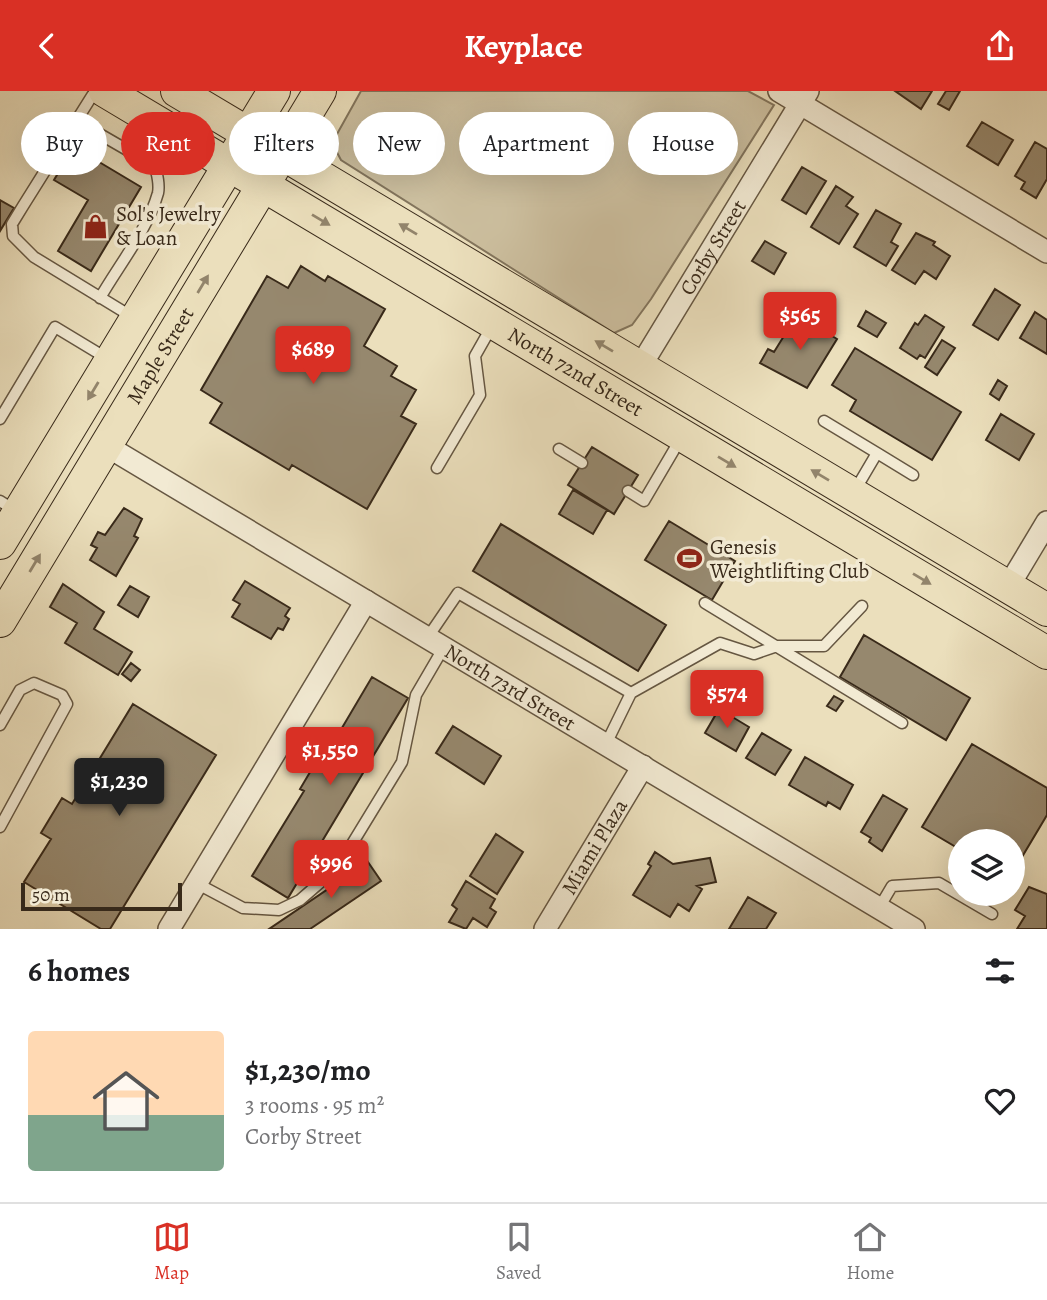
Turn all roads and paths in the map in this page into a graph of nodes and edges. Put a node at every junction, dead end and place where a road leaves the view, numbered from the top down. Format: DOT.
graph roads {
  1 [pos="95,91"];
  2 [pos="105,91"];
  3 [pos="177,91"];
  4 [pos="274,91"];
  5 [pos="320,91"];
  6 [pos="779,91"];
  7 [pos="804,97"];
  8 [pos="82,112"];
  9 [pos="262,112"];
  10 [pos="307,112"];
  11 [pos="229,122"];
  12 [pos="107,138"];
  13 [pos="229,164"];
  14 [pos="229,167"];
  15 [pos="43,175"];
  16 [pos="246,175"];
  17 [pos="269,175"];
  18 [pos="319,175"];
  19 [pos="263,185"];
  20 [pos="1047,252"];
  21 [pos="100,298"];
  22 [pos="136,319"];
  23 [pos="494,323"];
  24 [pos="111,361"];
  25 [pos="640,367"];
  26 [pos="0,419"];
  27 [pos="824,421"];
  28 [pos="682,435"];
  29 [pos="105,445"];
  30 [pos="559,449"];
  31 [pos="877,453"];
  32 [pos="582,463"];
  33 [pos="437,468"];
  34 [pos="913,475"];
  35 [pos="628,491"];
  36 [pos="853,494"];
  37 [pos="1047,521"];
  38 [pos="5,522"];
  39 [pos="1008,587"];
  40 [pos="366,601"];
  41 [pos="705,603"];
  42 [pos="862,606"];
  43 [pos="1047,610"];
  44 [pos="0,621"];
  45 [pos="436,642"];
  46 [pos="777,646"];
  47 [pos="1047,653"];
  48 [pos="631,693"];
  49 [pos="902,723"];
  50 [pos="0,725"];
  51 [pos="606,744"];
  52 [pos="643,766"];
  53 [pos="0,827"];
  54 [pos="196,883"];
  55 [pos="878,908"];
  56 [pos="992,914"];
  57 [pos="169,929"];
  58 [pos="545,929"];
  59 [pos="914,929"];
  1 -- 8 [label="lane"];
  2 -- 13 [label="main road, North 72nd Street"];
  3 -- 11 [label="main road, North 72nd Street"];
  4 -- 9 [label="main road, Maple Street"];
  5 -- 10 [label="main road, Maple Street"];
  6 -- 7 [label="street"];
  7 -- 20 [label="street"];
  7 -- 25 [label="street, Corby Street"];
  12 -- 21 [label="lane"];
  14 -- 22 [label="main road, Maple Street"];
  15 -- 21 [label="lane"];
  16 -- 19 [label="main road, North 72nd Street"];
  17 -- 19 [label="main road, Maple Street"];
  25 -- 18 [label="main road, North 72nd Street, one-way"];
  19 -- 23 [label="main road, North 72nd Street, one-way"];
  29 -- 19 [label="main road, Maple Street, one-way"];
  21 -- 22 [label="lane"];
  22 -- 24 [label="main road, Maple Street"];
  23 -- 28 [label="main road, North 72nd Street"];
  23 -- 33 [label="lane"];
  24 -- 26 [label="lane"];
  24 -- 38 [label="main road, Maple Street, one-way"];
  36 -- 25 [label="main road, North 72nd Street, one-way"];
  27 -- 31 [label="lane"];
  28 -- 35 [label="lane"];
  28 -- 47 [label="main road, North 72nd Street, one-way"];
  29 -- 40 [label="street, North 73rd Street"];
  44 -- 29 [label="main road, Maple Street, one-way"];
  30 -- 32 [label="lane"];
  31 -- 34 [label="lane"];
  31 -- 36 [label="lane"];
  36 -- 39 [label="main road, North 72nd Street"];
  37 -- 39 [label="street"];
  39 -- 43 [label="main road, North 72nd Street"];
  40 -- 45 [label="street, North 73rd Street"];
  40 -- 54 [label="street"];
  41 -- 46 [label="lane"];
  42 -- 46 [label="lane"];
  45 -- 48 [label="lane"];
  45 -- 51 [label="street, North 73rd Street"];
  45 -- 54 [label="lane"];
  46 -- 48 [label="lane"];
  46 -- 49 [label="lane"];
  48 -- 51 [label="lane"];
  50 -- 53 [label="lane"];
  51 -- 52 [label="street, North 73rd Street"];
  52 -- 55 [label="street, North 73rd Street"];
  52 -- 58 [label="street, Miami Plaza"];
  54 -- 57 [label="street"];
  55 -- 56 [label="lane"];
  55 -- 59 [label="street, North 73rd Street"];
}
